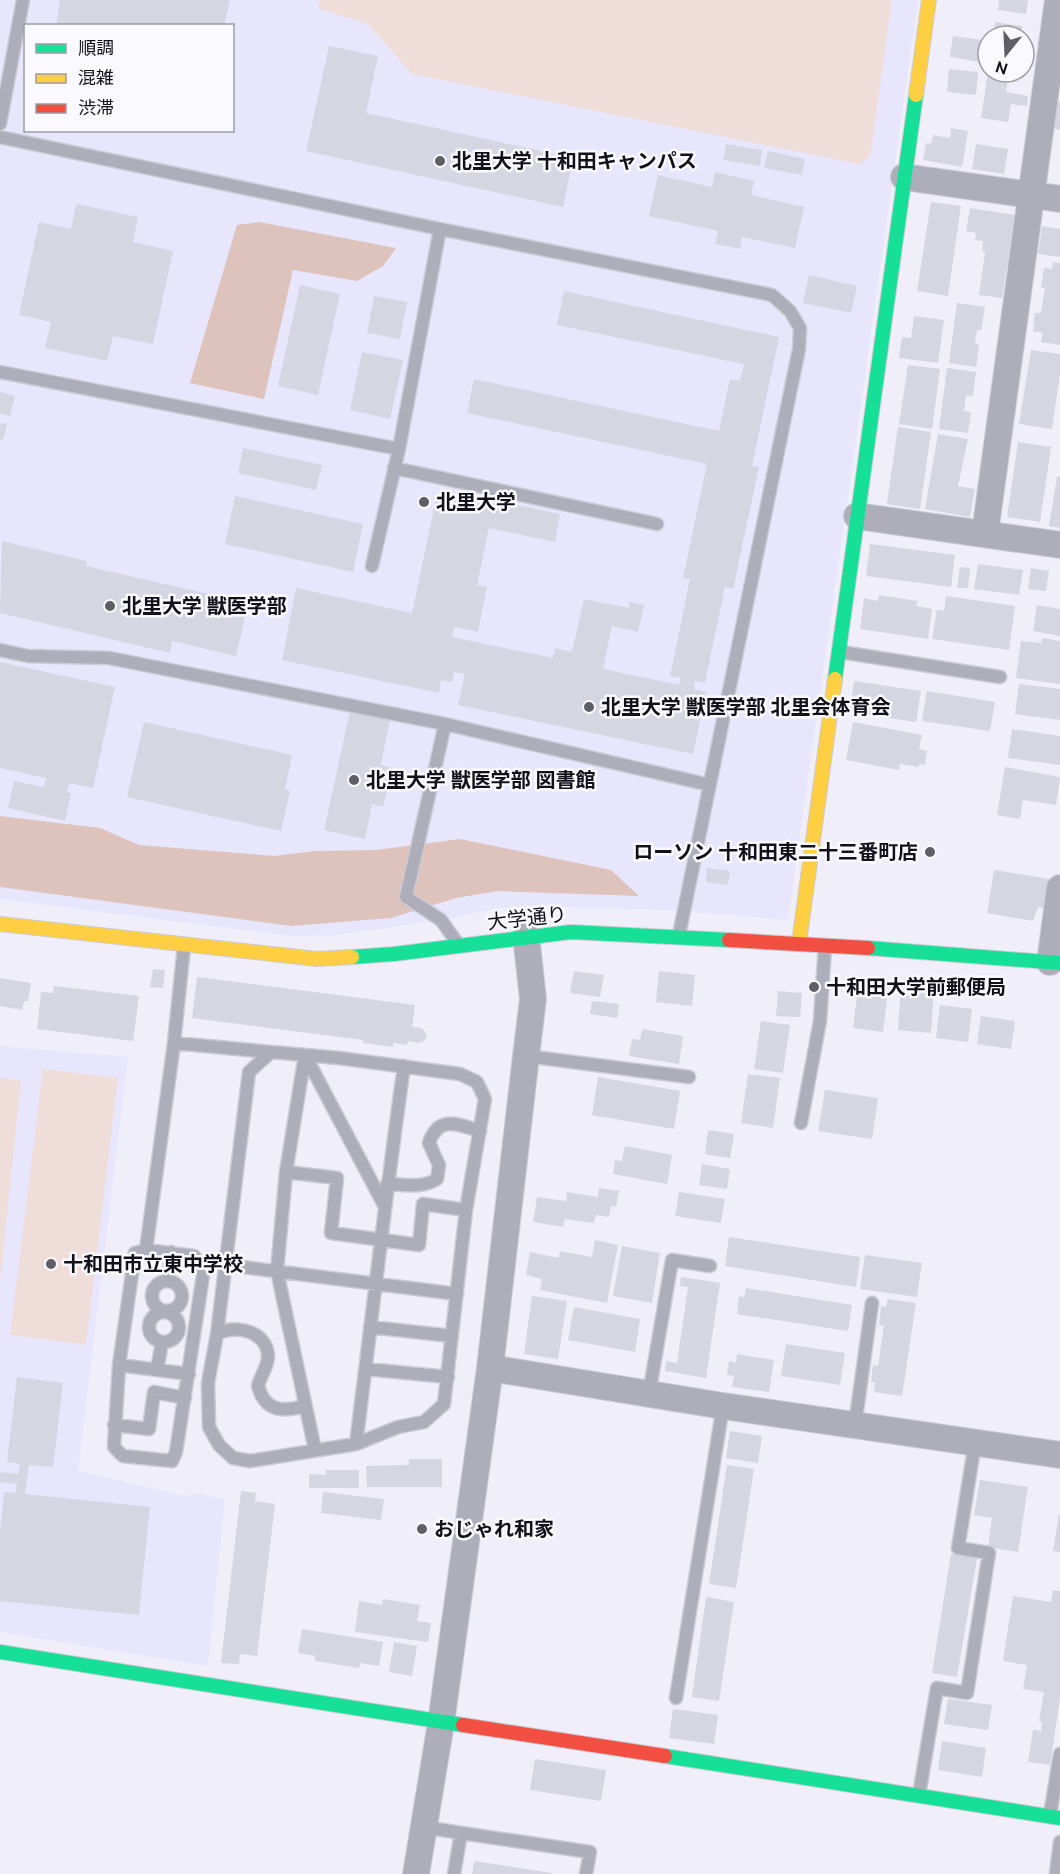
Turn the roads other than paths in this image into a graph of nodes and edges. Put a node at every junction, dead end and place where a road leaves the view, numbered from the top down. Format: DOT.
graph roads {
  1 [pos="23,0"];
  2 [pos="929,0"];
  3 [pos="1058,0"];
  4 [pos="0,124"];
  5 [pos="0,137"];
  6 [pos="904,177"];
  7 [pos="1032,195"];
  8 [pos="1060,199"];
  9 [pos="440,229"];
  10 [pos="0,372"];
  11 [pos="399,449"];
  12 [pos="394,468"];
  13 [pos="857,516"];
  14 [pos="657,524"];
  15 [pos="985,533"];
  16 [pos="1060,545"];
  17 [pos="372,566"];
  18 [pos="0,650"];
  19 [pos="838,651"];
  20 [pos="1000,677"];
  21 [pos="445,724"];
  22 [pos="710,785"];
  23 [pos="1060,888"];
  24 [pos="0,924"];
  25 [pos="526,936"];
  26 [pos="679,936"];
  27 [pos="799,943"];
  28 [pos="184,944"];
  29 [pos="459,945"];
  30 [pos="825,945"];
  31 [pos="1055,963"];
  32 [pos="174,1043"];
  33 [pos="271,1052"];
  34 [pos="305,1055"];
  35 [pos="526,1056"];
  36 [pos="404,1066"];
  37 [pos="689,1077"];
  38 [pos="801,1123"];
  39 [pos="480,1131"];
  40 [pos="286,1172"];
  41 [pos="387,1184"];
  42 [pos="384,1205"];
  43 [pos="466,1210"];
  44 [pos="382,1241"];
  45 [pos="146,1250"];
  46 [pos="171,1252"];
  47 [pos="226,1265"];
  48 [pos="710,1266"];
  49 [pos="277,1271"];
  50 [pos="168,1280"];
  51 [pos="377,1284"];
  52 [pos="457,1294"];
  53 [pos="872,1303"];
  54 [pos="166,1311"];
  55 [pos="370,1327"];
  56 [pos="217,1334"];
  57 [pos="452,1336"];
  58 [pos="162,1342"];
  59 [pos="119,1365"];
  60 [pos="490,1368"];
  61 [pos="366,1369"];
  62 [pos="157,1370"];
  63 [pos="407,1373"];
  64 [pos="189,1374"];
  65 [pos="448,1377"];
  66 [pos="404,1387"];
  67 [pos="649,1394"];
  68 [pos="185,1398"];
  69 [pos="305,1406"];
  70 [pos="723,1406"];
  71 [pos="114,1425"];
  72 [pos="855,1425"];
  73 [pos="975,1443"];
  74 [pos="356,1444"];
  75 [pos="315,1450"];
  76 [pos="1060,1455"];
  77 [pos="0,1652"];
  78 [pos="676,1698"];
  79 [pos="441,1723"];
  80 [pos="1060,1754"];
  81 [pos="919,1796"];
  82 [pos="1055,1818"];
  83 [pos="424,1827"];
  84 [pos="461,1833"];
  85 [pos="1060,1842"];
  86 [pos="416,1874"];
  87 [pos="454,1874"];
  88 [pos="586,1874"];
  89 [pos="1056,1874"];
  1 -- 4 [label="lane"];
  2 -- 6 [label="street"];
  3 -- 7 [label="street"];
  5 -- 9 [label="lane"];
  6 -- 7 [label="street"];
  6 -- 13 [label="street"];
  7 -- 8 [label="street"];
  7 -- 15 [label="street"];
  9 -- 11 [label="lane"];
  9 -- 22 [label="lane"];
  10 -- 11 [label="lane"];
  11 -- 12 [label="lane"];
  12 -- 14 [label="lane"];
  12 -- 17 [label="lane"];
  13 -- 15 [label="street"];
  13 -- 19 [label="street"];
  15 -- 16 [label="street"];
  18 -- 21 [label="lane"];
  19 -- 20 [label="lane"];
  19 -- 27 [label="street"];
  21 -- 22 [label="lane"];
  21 -- 29 [label="lane"];
  22 -- 26 [label="lane"];
  23 -- 31 [label="street"];
  24 -- 28 [label="street, 大学通り"];
  25 -- 26 [label="street, 大学通り"];
  25 -- 29 [label="street, 大学通り"];
  25 -- 35 [label="street"];
  26 -- 27 [label="street, 大学通り"];
  27 -- 30 [label="street, 大学通り"];
  28 -- 29 [label="street, 大学通り"];
  28 -- 32 [label="lane"];
  30 -- 31 [label="street, 大学通り"];
  30 -- 38 [label="lane"];
  32 -- 33 [label="lane"];
  32 -- 45 [label="lane"];
  33 -- 34 [label="lane"];
  33 -- 47 [label="lane"];
  34 -- 36 [label="lane"];
  34 -- 40 [label="lane"];
  34 -- 42 [label="lane"];
  35 -- 37 [label="lane"];
  35 -- 60 [label="street"];
  36 -- 39 [label="lane"];
  36 -- 41 [label="lane"];
  39 -- 41 [label="lane"];
  39 -- 43 [label="lane"];
  40 -- 44 [label="lane"];
  40 -- 49 [label="lane"];
  41 -- 42 [label="lane"];
  42 -- 44 [label="lane"];
  43 -- 44 [label="lane"];
  43 -- 52 [label="lane"];
  44 -- 51 [label="lane"];
  45 -- 46 [label="lane"];
  45 -- 59 [label="lane"];
  46 -- 50 [label="lane"];
  46 -- 64 [label="lane"];
  47 -- 49 [label="lane"];
  47 -- 56 [label="lane"];
  48 -- 67 [label="lane"];
  49 -- 51 [label="lane"];
  49 -- 69 [label="lane"];
  50 -- 54 [label="lane"];
  50 -- 54 [label="lane"];
  51 -- 52 [label="lane"];
  51 -- 55 [label="lane"];
  52 -- 57 [label="lane"];
  53 -- 72 [label="lane"];
  54 -- 58 [label="lane"];
  54 -- 58 [label="lane"];
  55 -- 57 [label="lane"];
  55 -- 61 [label="lane"];
  56 -- 69 [label="lane"];
  56 -- 75 [label="lane"];
  57 -- 65 [label="lane"];
  58 -- 62 [label="lane"];
  59 -- 62 [label="lane"];
  59 -- 71 [label="lane"];
  60 -- 67 [label="street"];
  60 -- 79 [label="street"];
  61 -- 63 [label="lane"];
  61 -- 74 [label="lane"];
  62 -- 64 [label="lane"];
  63 -- 65 [label="lane"];
  63 -- 66 [label="lane"];
  64 -- 68 [label="lane"];
  65 -- 74 [label="lane"];
  67 -- 70 [label="street"];
  68 -- 71 [label="lane"];
  68 -- 71 [label="lane"];
  69 -- 75 [label="lane"];
  70 -- 72 [label="street"];
  70 -- 78 [label="lane"];
  72 -- 73 [label="street"];
  73 -- 76 [label="street"];
  73 -- 81 [label="lane"];
  74 -- 75 [label="lane"];
  77 -- 79 [label="street"];
  79 -- 81 [label="street"];
  79 -- 83 [label="street"];
  80 -- 82 [label="lane"];
  81 -- 82 [label="street"];
  83 -- 84 [label="lane"];
  83 -- 86 [label="street"];
  84 -- 87 [label="lane"];
  84 -- 88 [label="lane"];
  85 -- 89 [label="lane"];
}
